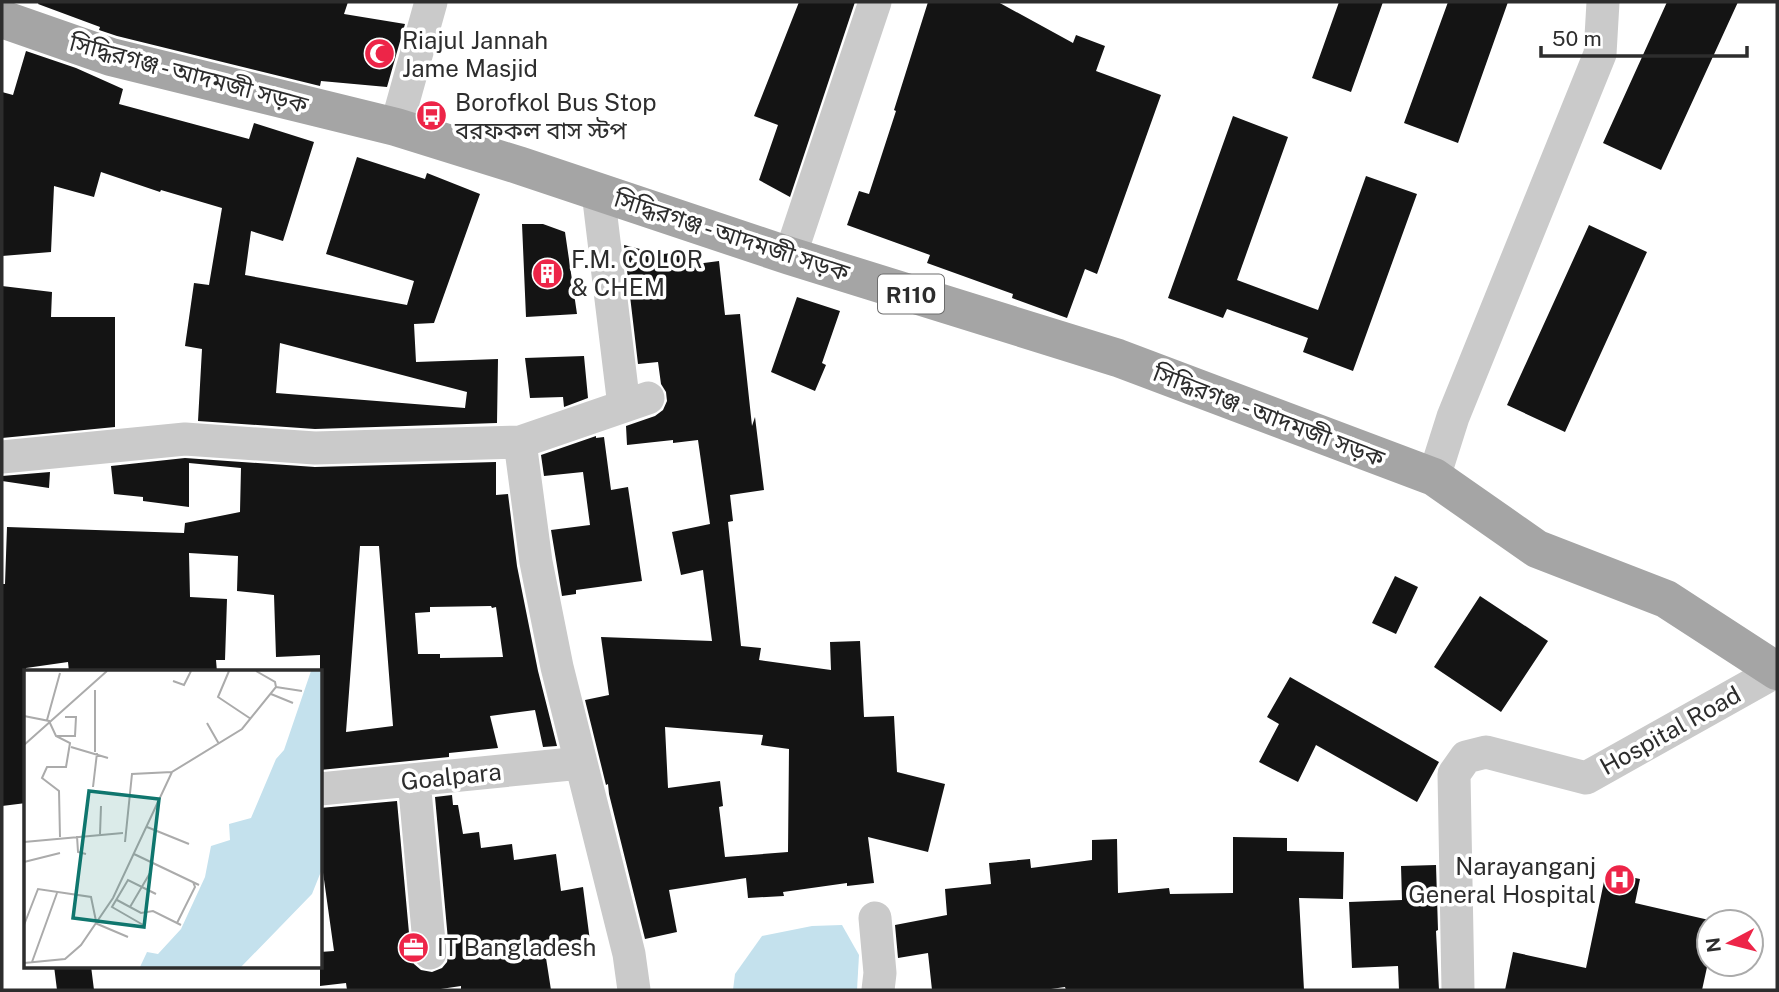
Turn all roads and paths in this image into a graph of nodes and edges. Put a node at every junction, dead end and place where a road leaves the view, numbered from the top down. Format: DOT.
graph roads {
  1 [pos="431,2"];
  2 [pos="875,2"];
  3 [pos="1603,2"];
  4 [pos="2,19"];
  5 [pos="396,127"];
  6 [pos="598,192"];
  7 [pos="790,256"];
  8 [pos="520,442"];
  9 [pos="2,457"];
  10 [pos="1434,477"];
  11 [pos="1777,671"];
  12 [pos="581,763"];
  13 [pos="414,780"];
  14 [pos="322,789"];
  15 [pos="875,918"];
  16 [pos="430,954"];
  17 [pos="634,990"];
  18 [pos="878,990"];
  19 [pos="1458,990"];
  1 -- 5 [label="street"];
  2 -- 7 [label="street"];
  3 -- 10 [label="street"];
  4 -- 5 [label="main road, সিদ্ধিরগঞ্জ - আদমজী সড়ক / R110"];
  5 -- 6 [label="main road, সিদ্ধিরগঞ্জ - আদমজী সড়ক / R110"];
  6 -- 7 [label="main road, সিদ্ধিরগঞ্জ - আদমজী সড়ক / R110"];
  6 -- 8 [label="street"];
  7 -- 10 [label="main road, সিদ্ধিরগঞ্জ - আদমজী সড়ক / R110"];
  8 -- 9 [label="street"];
  8 -- 12 [label="street"];
  10 -- 11 [label="main road, সিদ্ধিরগঞ্জ - আদমজী সড়ক / R110"];
  11 -- 19 [label="street, Hospital Road"];
  12 -- 13 [label="street, Goalpara"];
  12 -- 17 [label="street"];
  13 -- 14 [label="street, Goalpara"];
  13 -- 16 [label="street"];
  15 -- 18 [label="street"];
}
